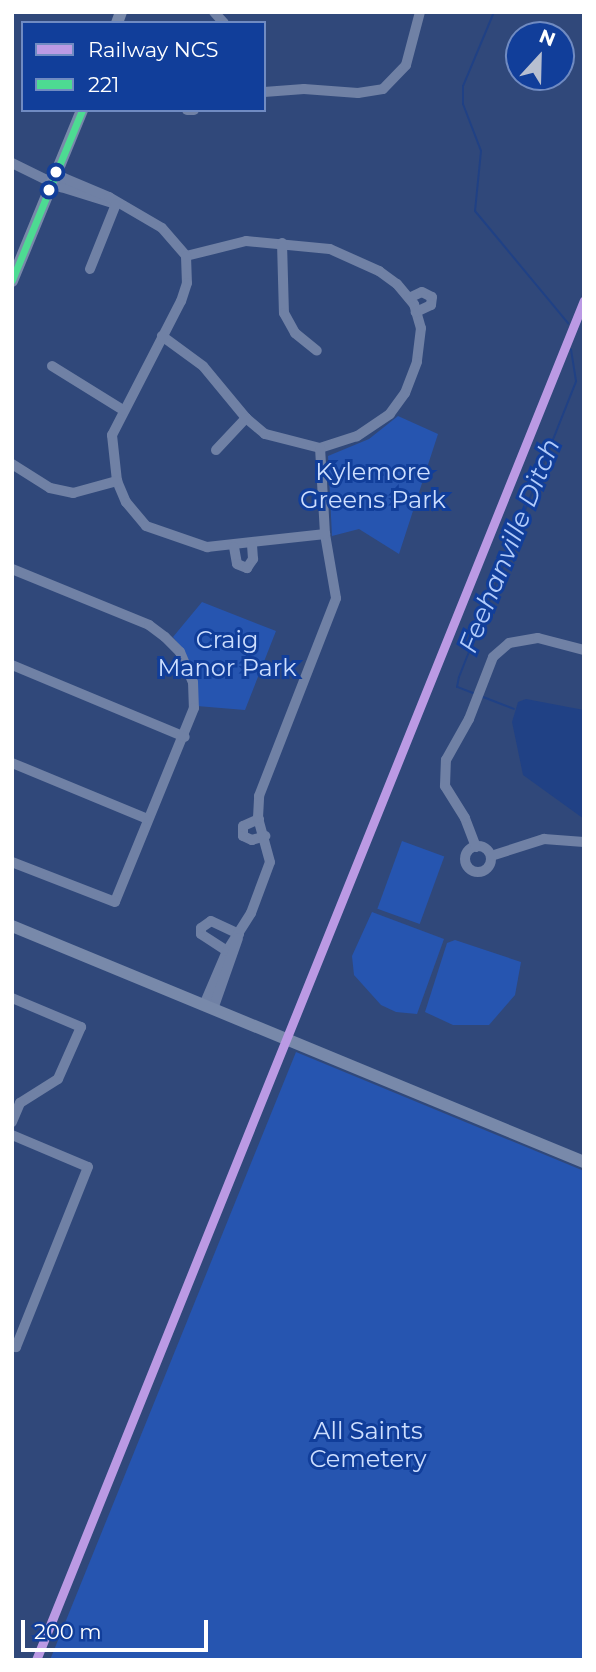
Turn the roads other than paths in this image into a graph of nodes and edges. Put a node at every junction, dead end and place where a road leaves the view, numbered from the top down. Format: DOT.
graph roads {
  1 [pos="420,12"];
  2 [pos="266,92"];
  3 [pos="81,112"];
  4 [pos="12,163"];
  5 [pos="54,180"];
  6 [pos="116,204"];
  7 [pos="282,243"];
  8 [pos="186,256"];
  9 [pos="90,268"];
  10 [pos="12,281"];
  11 [pos="409,298"];
  12 [pos="416,312"];
  13 [pos="162,336"];
  14 [pos="317,351"];
  15 [pos="52,366"];
  16 [pos="123,410"];
  17 [pos="246,418"];
  18 [pos="320,448"];
  19 [pos="216,450"];
  20 [pos="12,464"];
  21 [pos="117,481"];
  22 [pos="325,534"];
  23 [pos="252,544"];
  24 [pos="234,547"];
  25 [pos="12,569"];
  26 [pos="584,650"];
  27 [pos="12,665"];
  28 [pos="185,737"];
  29 [pos="12,763"];
  30 [pos="148,819"];
  31 [pos="259,819"];
  32 [pos="265,836"];
  33 [pos="584,842"];
  34 [pos="476,847"];
  35 [pos="491,856"];
  36 [pos="12,862"];
  37 [pos="12,926"];
  38 [pos="239,934"];
  39 [pos="227,951"];
  40 [pos="12,998"];
  41 [pos="208,1007"];
  42 [pos="12,1122"];
  43 [pos="12,1135"];
  44 [pos="584,1162"];
  45 [pos="14,1347"];
  1 -- 2 [label="street"];
  3 -- 5 [label="main road"];
  4 -- 5 [label="street"];
  5 -- 6 [label="street"];
  5 -- 10 [label="main road"];
  6 -- 8 [label="street"];
  6 -- 9 [label="street"];
  7 -- 8 [label="street"];
  7 -- 11 [label="street"];
  7 -- 14 [label="street"];
  8 -- 13 [label="street"];
  11 -- 12 [label="street"];
  11 -- 12 [label="street"];
  12 -- 18 [label="street"];
  13 -- 16 [label="street"];
  13 -- 17 [label="street"];
  15 -- 16 [label="street"];
  16 -- 21 [label="street"];
  17 -- 18 [label="street"];
  17 -- 19 [label="street"];
  18 -- 22 [label="street"];
  20 -- 21 [label="street"];
  21 -- 24 [label="street"];
  22 -- 23 [label="street"];
  22 -- 31 [label="street"];
  23 -- 24 [label="street"];
  23 -- 24 [label="street"];
  25 -- 28 [label="street"];
  26 -- 34 [label="street"];
  27 -- 28 [label="street"];
  28 -- 30 [label="street"];
  29 -- 30 [label="street"];
  30 -- 36 [label="street"];
  31 -- 32 [label="street"];
  31 -- 32 [label="street"];
  32 -- 38 [label="street"];
  33 -- 35 [label="street"];
  34 -- 35 [label="street"];
  34 -- 35 [label="street"];
  37 -- 41 [label="main road"];
  38 -- 39 [label="street"];
  38 -- 39 [label="street"];
  38 -- 41 [label="street"];
  39 -- 41 [label="street"];
  40 -- 42 [label="street"];
  41 -- 44 [label="main road"];
  43 -- 45 [label="street"];
}
